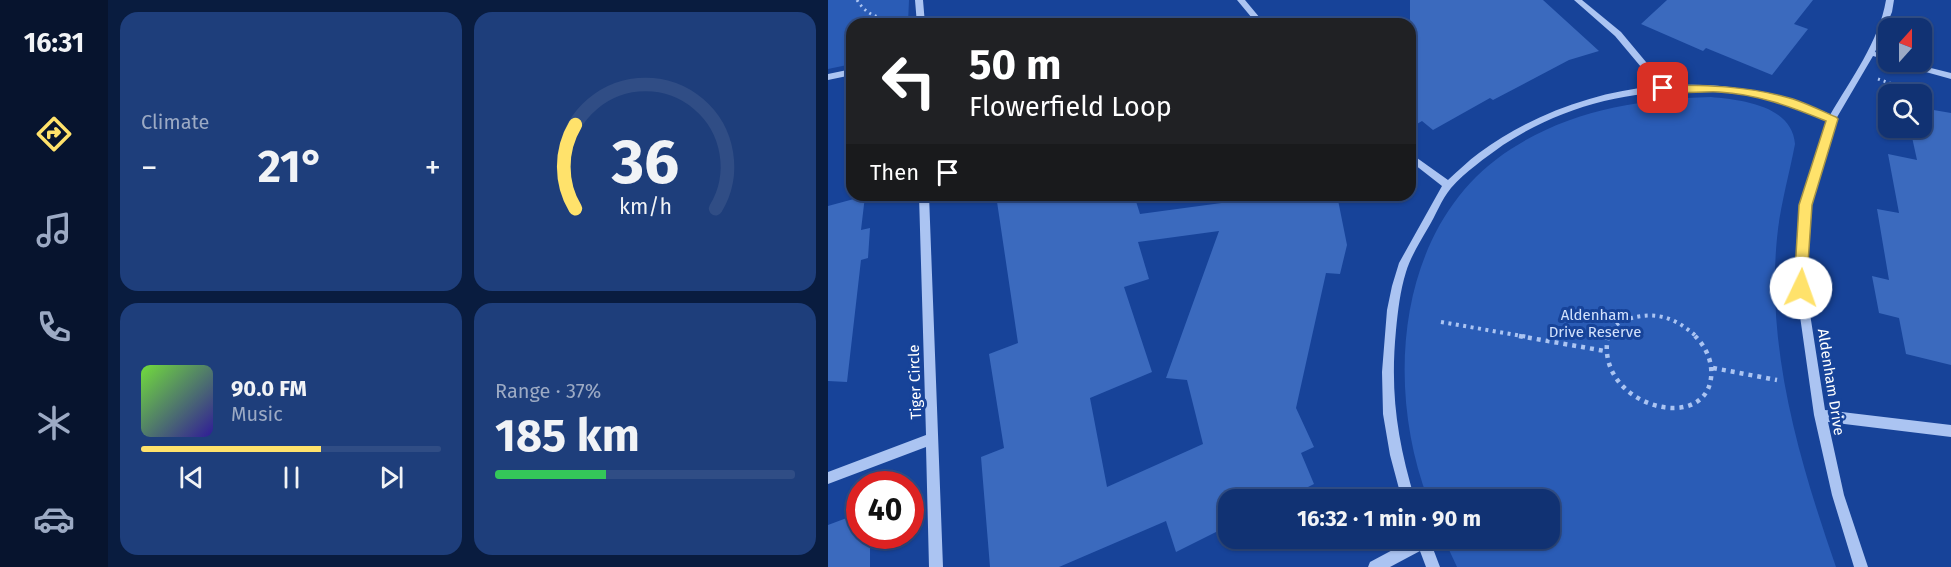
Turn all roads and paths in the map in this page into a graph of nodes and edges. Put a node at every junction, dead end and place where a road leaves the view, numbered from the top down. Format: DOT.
graph roads {
  1 [pos="919,0"];
  2 [pos="1241,0"];
  3 [pos="1578,0"];
  4 [pos="1890,0"];
  5 [pos="920,18"];
  6 [pos="1256,18"];
  7 [pos="1871,53"];
  8 [pos="1878,55"];
  9 [pos="1932,71"];
  10 [pos="846,73"];
  11 [pos="1951,76"];
  12 [pos="828,77"];
  13 [pos="1663,88"];
  14 [pos="1832,119"];
  15 [pos="1416,161"];
  16 [pos="1448,185"];
  17 [pos="924,201"];
  18 [pos="1441,322"];
  19 [pos="1605,351"];
  20 [pos="1713,368"];
  21 [pos="1777,380"];
  22 [pos="1820,415"];
  23 [pos="1951,431"];
  24 [pos="932,439"];
  25 [pos="828,478"];
  26 [pos="1406,489"];
  27 [pos="1408,549"];
  28 [pos="1425,549"];
  29 [pos="936,567"];
  30 [pos="1375,567"];
  31 [pos="1433,567"];
  32 [pos="1861,567"];
  1 -- 5 [label="street"];
  2 -- 6 [label="street"];
  3 -- 13 [label="street"];
  4 -- 7 [label="street, Aldenham Drive"];
  7 -- 8 [label="street"];
  7 -- 14 [label="street, Aldenham Drive"];
  9 -- 11 [label="street"];
  10 -- 12 [label="street"];
  13 -- 14 [label="street"];
  13 -- 16 [label="street"];
  14 -- 22 [label="street, Aldenham Drive"];
  15 -- 16 [label="street"];
  16 -- 26 [label="street"];
  17 -- 24 [label="street, Tiger Circle"];
  18 -- 19 [label="path"];
  19 -- 20 [label="path"];
  19 -- 20 [label="path"];
  20 -- 21 [label="path"];
  22 -- 23 [label="street"];
  22 -- 32 [label="street, Aldenham Drive"];
  24 -- 25 [label="street"];
  24 -- 29 [label="street, Tiger Circle"];
  27 -- 30 [label="street"];
  28 -- 31 [label="street"];
}
